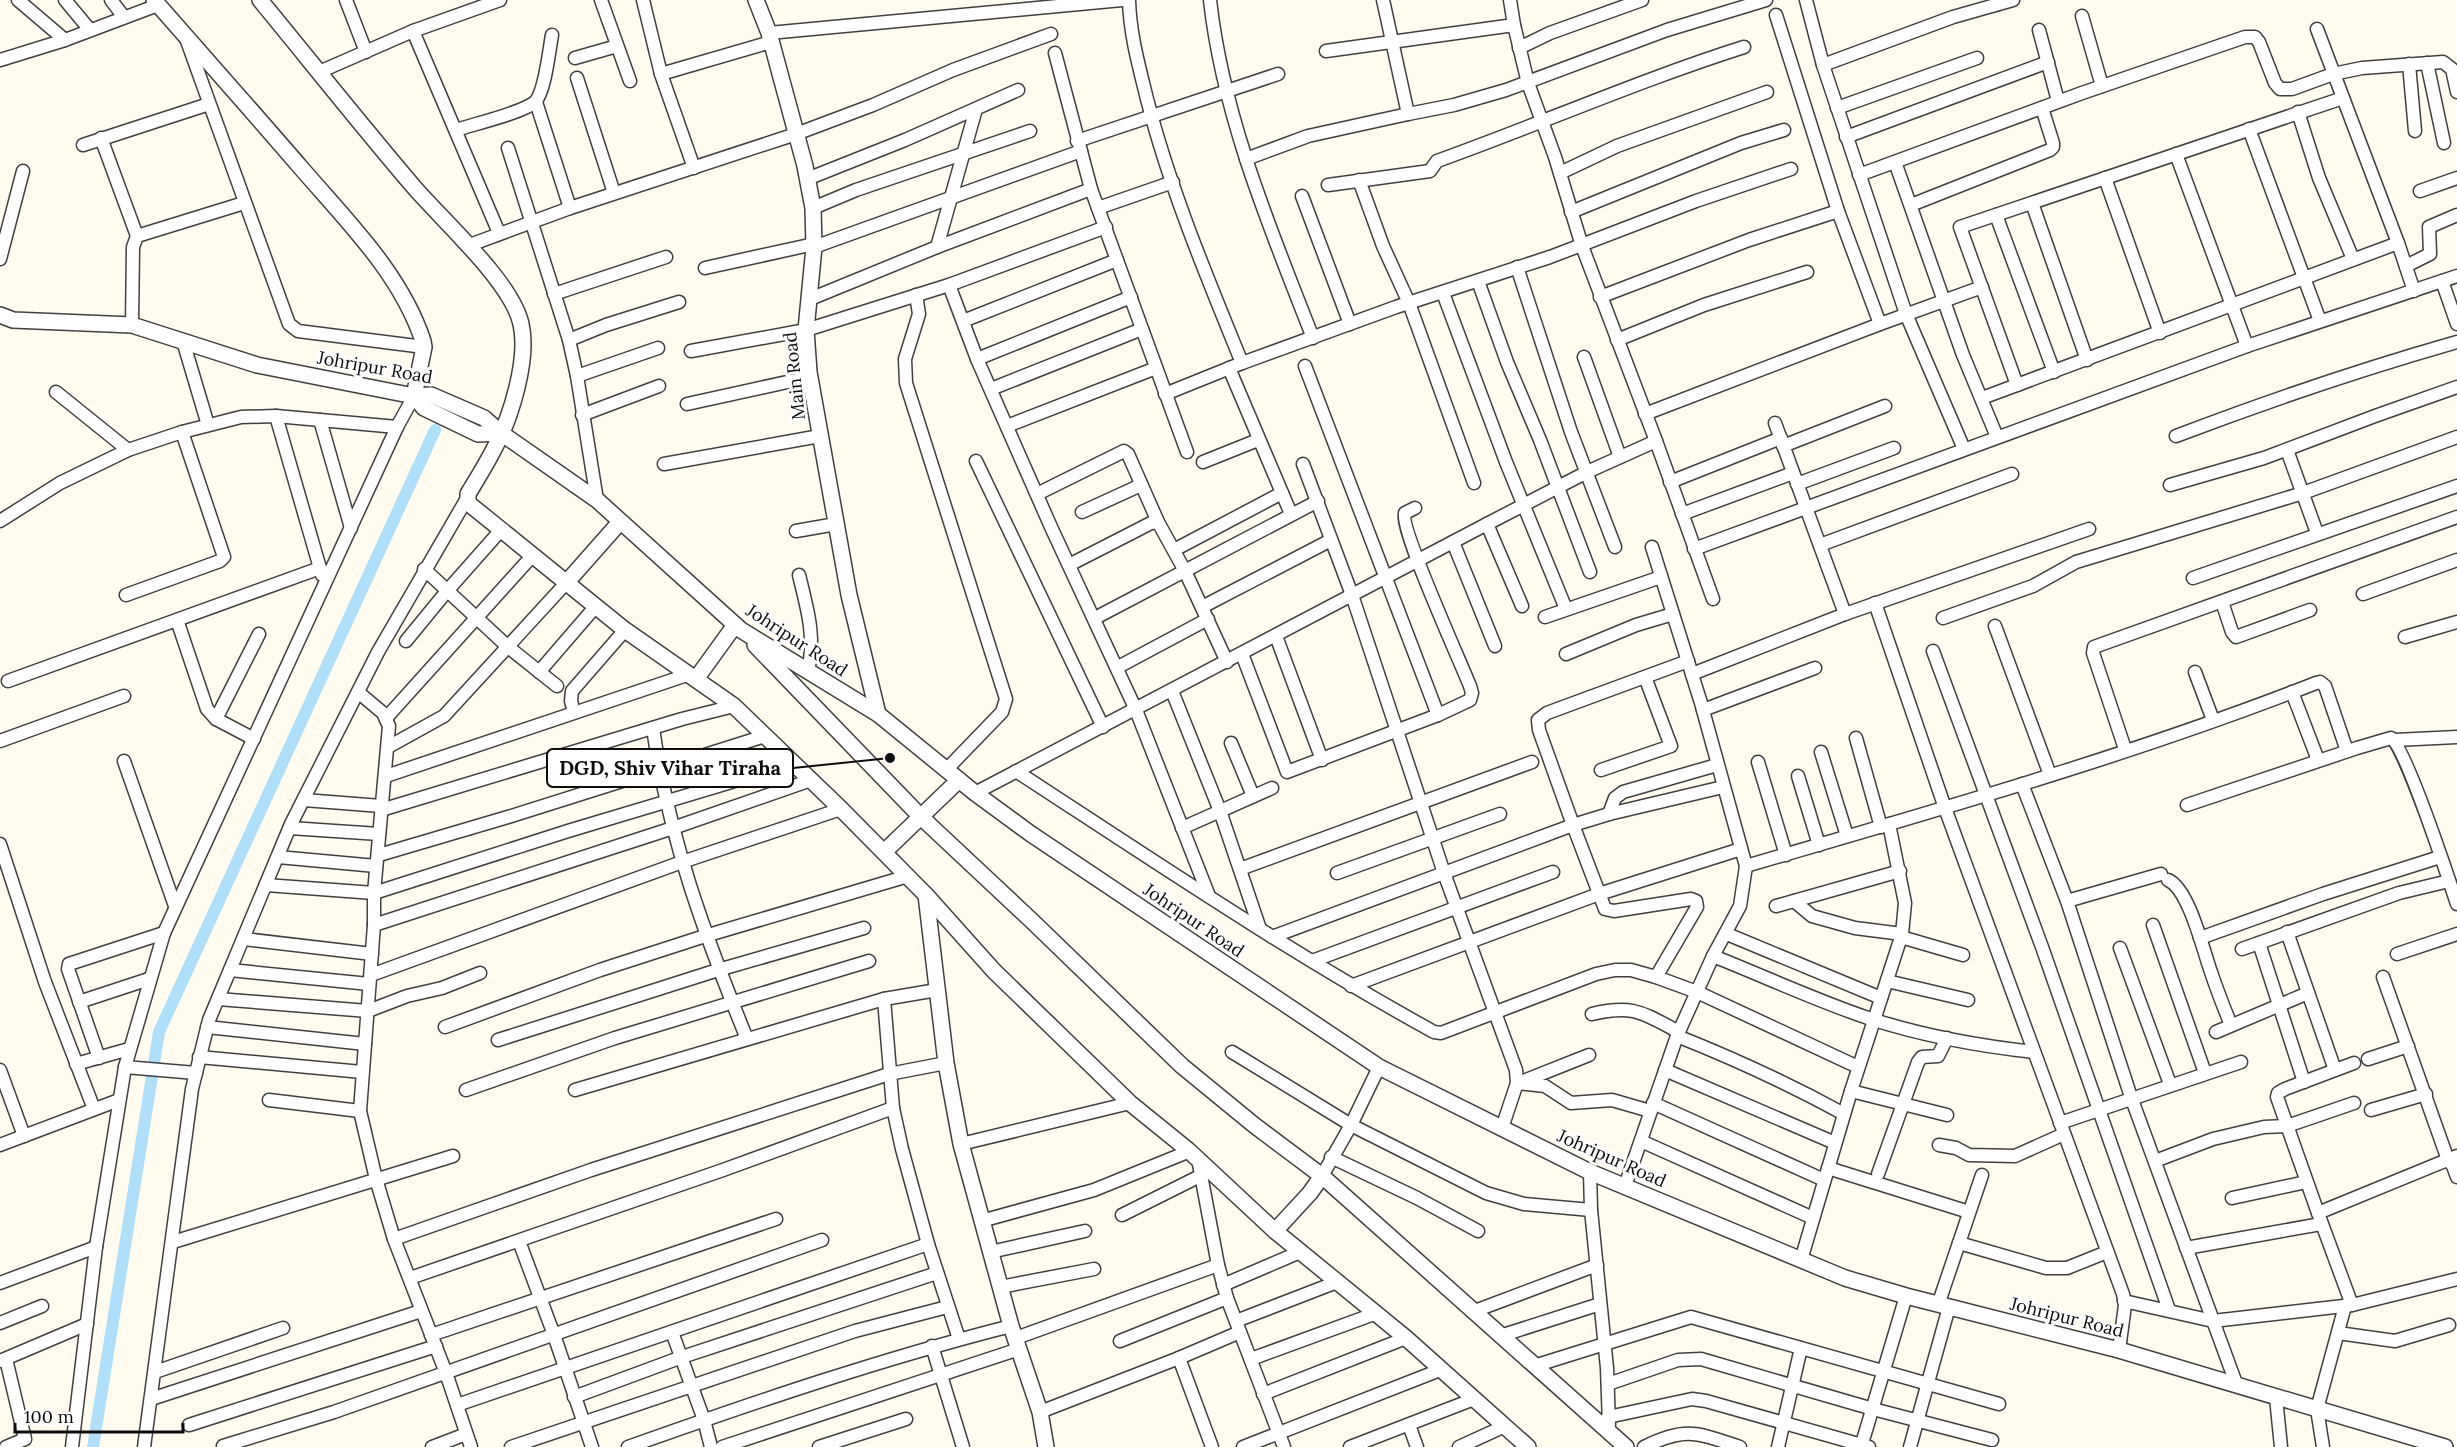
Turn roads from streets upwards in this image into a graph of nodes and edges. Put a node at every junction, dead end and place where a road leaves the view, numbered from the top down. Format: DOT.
graph roads {
  1 [pos="18,0"];
  2 [pos="65,0"];
  3 [pos="111,0"];
  4 [pos="260,0"];
  5 [pos="345,0"];
  6 [pos="500,0"];
  7 [pos="601,0"];
  8 [pos="643,0"];
  9 [pos="756,0"];
  10 [pos="1122,0"];
  11 [pos="1129,0"];
  12 [pos="1210,0"];
  13 [pos="1383,0"];
  14 [pos="1510,0"];
  15 [pos="1642,0"];
  16 [pos="1766,0"];
  17 [pos="1806,0"];
  18 [pos="2013,0"];
  19 [pos="156,2"];
  20 [pos="1776,15"];
  21 [pos="2082,16"];
  22 [pos="124,17"];
  23 [pos="1514,25"];
  24 [pos="2317,29"];
  25 [pos="90,30"];
  26 [pos="2039,30"];
  27 [pos="414,31"];
  28 [pos="1051,34"];
  29 [pos="552,35"];
  30 [pos="185,36"];
  31 [pos="770,38"];
  32 [pos="65,40"];
  33 [pos="1391,41"];
  34 [pos="617,45"];
  35 [pos="1744,46"];
  36 [pos="1519,48"];
  37 [pos="1326,51"];
  38 [pos="366,52"];
  39 [pos="1055,53"];
  40 [pos="575,58"];
  41 [pos="1977,58"];
  42 [pos="0,60"];
  43 [pos="2048,62"];
  44 [pos="2427,63"];
  45 [pos="2409,64"];
  46 [pos="1823,65"];
  47 [pos="319,72"];
  48 [pos="661,74"];
  49 [pos="1278,74"];
  50 [pos="2333,74"];
  51 [pos="577,78"];
  52 [pos="630,81"];
  53 [pos="1528,82"];
  54 [pos="2102,86"];
  55 [pos="1018,90"];
  56 [pos="1229,92"];
  57 [pos="1767,92"];
  58 [pos="2457,92"];
  59 [pos="2343,98"];
  60 [pos="2058,101"];
  61 [pos="536,102"];
  62 [pos="209,104"];
  63 [pos="1837,108"];
  64 [pos="2042,108"];
  65 [pos="976,109"];
  66 [pos="2298,112"];
  67 [pos="1408,114"];
  68 [pos="1152,118"];
  69 [pos="1543,123"];
  70 [pos="2249,129"];
  71 [pos="456,130"];
  72 [pos="1030,130"];
  73 [pos="1784,130"];
  74 [pos="2415,131"];
  75 [pos="796,134"];
  76 [pos="1846,137"];
  77 [pos="101,138"];
  78 [pos="2444,143"];
  79 [pos="82,144"];
  80 [pos="1079,146"];
  81 [pos="508,148"];
  82 [pos="964,153"];
  83 [pos="2176,153"];
  84 [pos="1246,159"];
  85 [pos="1895,162"];
  86 [pos="694,168"];
  87 [pos="1791,170"];
  88 [pos="23,171"];
  89 [pos="1560,172"];
  90 [pos="1859,175"];
  91 [pos="2105,177"];
  92 [pos="2457,178"];
  93 [pos="807,179"];
  94 [pos="1359,180"];
  95 [pos="1173,182"];
  96 [pos="1328,185"];
  97 [pos="1091,189"];
  98 [pos="2420,191"];
  99 [pos="614,194"];
  100 [pos="1302,196"];
  101 [pos="950,198"];
  102 [pos="244,202"];
  103 [pos="2032,202"];
  104 [pos="1911,206"];
  105 [pos="570,208"];
  106 [pos="813,208"];
  107 [pos="1098,208"];
  108 [pos="1838,211"];
  109 [pos="1570,212"];
  110 [pos="1996,215"];
  111 [pos="2457,215"];
  112 [pos="532,221"];
  113 [pos="1106,227"];
  114 [pos="499,233"];
  115 [pos="137,236"];
  116 [pos="2398,243"];
  117 [pos="814,245"];
  118 [pos="467,246"];
  119 [pos="1582,246"];
  120 [pos="937,247"];
  121 [pos="666,257"];
  122 [pos="0,259"];
  123 [pos="2352,259"];
  124 [pos="1117,260"];
  125 [pos="2406,266"];
  126 [pos="1516,267"];
  127 [pos="705,268"];
  128 [pos="1807,272"];
  129 [pos="2457,276"];
  130 [pos="2305,278"];
  131 [pos="1478,281"];
  132 [pos="2442,281"];
  133 [pos="949,285"];
  134 [pos="1982,287"];
  135 [pos="2414,291"];
  136 [pos="1443,293"];
  137 [pos="554,294"];
  138 [pos="916,295"];
  139 [pos="1131,297"];
  140 [pos="1600,297"];
  141 [pos="810,300"];
  142 [pos="1944,300"];
  143 [pos="679,302"];
  144 [pos="1409,303"];
  145 [pos="2232,306"];
  146 [pos="1906,314"];
  147 [pos="0,315"];
  148 [pos="963,321"];
  149 [pos="2320,321"];
  150 [pos="1350,324"];
  151 [pos="1880,324"];
  152 [pos="2457,324"];
  153 [pos="132,325"];
  154 [pos="1142,329"];
  155 [pos="806,330"];
  156 [pos="2160,333"];
  157 [pos="1312,338"];
  158 [pos="569,340"];
  159 [pos="1617,340"];
  160 [pos="183,341"];
  161 [pos="2457,342"];
  162 [pos="2247,345"];
  163 [pos="424,347"];
  164 [pos="658,348"];
  165 [pos="691,351"];
  166 [pos="1584,357"];
  167 [pos="977,359"];
  168 [pos="2087,360"];
  169 [pos="1242,363"];
  170 [pos="1305,366"];
  171 [pos="1156,368"];
  172 [pos="1229,368"];
  173 [pos="2054,372"];
  174 [pos="577,376"];
  175 [pos="810,377"];
  176 [pos="2017,385"];
  177 [pos="659,386"];
  178 [pos="2457,387"];
  179 [pos="991,389"];
  180 [pos="56,392"];
  181 [pos="1165,394"];
  182 [pos="1982,398"];
  183 [pos="423,400"];
  184 [pos="687,404"];
  185 [pos="1885,406"];
  186 [pos="582,414"];
  187 [pos="1645,414"];
  188 [pos="276,416"];
  189 [pos="320,420"];
  190 [pos="1775,423"];
  191 [pos="208,425"];
  192 [pos="1007,426"];
  193 [pos="397,427"];
  194 [pos="182,432"];
  195 [pos="501,433"];
  196 [pos="820,436"];
  197 [pos="2176,436"];
  198 [pos="1996,437"];
  199 [pos="2457,437"];
  200 [pos="1258,440"];
  201 [pos="1656,441"];
  202 [pos="1782,442"];
  203 [pos="1894,448"];
  204 [pos="1964,449"];
  205 [pos="128,450"];
  206 [pos="2287,450"];
  207 [pos="1187,452"];
  208 [pos="1620,457"];
  209 [pos="976,461"];
  210 [pos="1203,462"];
  211 [pos="664,464"];
  212 [pos="1303,464"];
  213 [pos="1587,472"];
  214 [pos="2012,474"];
  215 [pos="1795,478"];
  216 [pos="1670,482"];
  217 [pos="1473,483"];
  218 [pos="1141,485"];
  219 [pos="2170,485"];
  220 [pos="2457,486"];
  221 [pos="1558,489"];
  222 [pos="1282,493"];
  223 [pos="2303,493"];
  224 [pos="1037,495"];
  225 [pos="466,500"];
  226 [pos="597,500"];
  227 [pos="1317,501"];
  228 [pos="1524,506"];
  229 [pos="1415,508"];
  230 [pos="1807,508"];
  231 [pos="1082,512"];
  232 [pos="1291,514"];
  233 [pos="1682,514"];
  234 [pos="2457,518"];
  235 [pos="0,521"];
  236 [pos="620,522"];
  237 [pos="1158,522"];
  238 [pos="836,524"];
  239 [pos="1487,524"];
  240 [pos="351,528"];
  241 [pos="2089,529"];
  242 [pos="501,530"];
  243 [pos="796,531"];
  244 [pos="2317,533"];
  245 [pos="1331,540"];
  246 [pos="1453,542"];
  247 [pos="1820,545"];
  248 [pos="1615,547"];
  249 [pos="1652,547"];
  250 [pos="1694,549"];
  251 [pos="1174,550"];
  252 [pos="533,555"];
  253 [pos="2457,560"];
  254 [pos="1418,561"];
  255 [pos="1069,564"];
  256 [pos="320,568"];
  257 [pos="424,569"];
  258 [pos="1185,571"];
  259 [pos="1590,572"];
  260 [pos="799,575"];
  261 [pos="1662,577"];
  262 [pos="1386,578"];
  263 [pos="2193,578"];
  264 [pos="567,582"];
  265 [pos="325,585"];
  266 [pos="447,591"];
  267 [pos="126,594"];
  268 [pos="2363,594"];
  269 [pos="1352,595"];
  270 [pos="1713,599"];
  271 [pos="2222,602"];
  272 [pos="1875,603"];
  273 [pos="596,606"];
  274 [pos="1522,606"];
  275 [pos="1202,607"];
  276 [pos="1566,609"];
  277 [pos="2310,610"];
  278 [pos="1673,614"];
  279 [pos="1845,614"];
  280 [pos="1545,617"];
  281 [pos="477,618"];
  282 [pos="1095,618"];
  283 [pos="1943,618"];
  284 [pos="1208,619"];
  285 [pos="177,620"];
  286 [pos="2457,622"];
  287 [pos="1995,626"];
  288 [pos="738,627"];
  289 [pos="625,630"];
  290 [pos="259,634"];
  291 [pos="1276,636"];
  292 [pos="2405,637"];
  293 [pos="406,641"];
  294 [pos="507,646"];
  295 [pos="1495,646"];
  296 [pos="1933,651"];
  297 [pos="1242,654"];
  298 [pos="1566,654"];
  299 [pos="1688,661"];
  300 [pos="1227,662"];
  301 [pos="1118,667"];
  302 [pos="1815,668"];
  303 [pos="808,671"];
  304 [pos="539,672"];
  305 [pos="2195,672"];
  306 [pos="696,674"];
  307 [pos="1692,674"];
  308 [pos="1645,677"];
  309 [pos="8,681"];
  310 [pos="557,686"];
  311 [pos="1172,691"];
  312 [pos="358,692"];
  313 [pos="2292,692"];
  314 [pos="124,696"];
  315 [pos="734,706"];
  316 [pos="1136,710"];
  317 [pos="1703,710"];
  318 [pos="574,712"];
  319 [pos="878,714"];
  320 [pos="1438,715"];
  321 [pos="387,717"];
  322 [pos="216,719"];
  323 [pos="2213,720"];
  324 [pos="653,728"];
  325 [pos="1103,728"];
  326 [pos="1398,730"];
  327 [pos="765,736"];
  328 [pos="2457,737"];
  329 [pos="1856,738"];
  330 [pos="254,739"];
  331 [pos="2395,740"];
  332 [pos="0,741"];
  333 [pos="1232,743"];
  334 [pos="388,747"];
  335 [pos="2125,749"];
  336 [pos="2347,751"];
  337 [pos="1821,752"];
  338 [pos="1322,760"];
  339 [pos="2318,760"];
  340 [pos="124,761"];
  341 [pos="1532,762"];
  342 [pos="1758,762"];
  343 [pos="795,763"];
  344 [pos="1717,765"];
  345 [pos="659,770"];
  346 [pos="946,770"];
  347 [pos="1601,770"];
  348 [pos="1016,771"];
  349 [pos="2050,775"];
  350 [pos="386,776"];
  351 [pos="1798,776"];
  352 [pos="811,780"];
  353 [pos="959,780"];
  354 [pos="2022,784"];
  355 [pos="1723,786"];
  356 [pos="1272,788"];
  357 [pos="975,793"];
  358 [pos="1986,795"];
  359 [pos="1253,796"];
  360 [pos="304,800"];
  361 [pos="667,802"];
  362 [pos="1421,804"];
  363 [pos="2187,805"];
  364 [pos="381,808"];
  365 [pos="1946,808"];
  366 [pos="841,809"];
  367 [pos="1220,810"];
  368 [pos="1500,814"];
  369 [pos="1609,814"];
  370 [pos="921,817"];
  371 [pos="1572,825"];
  372 [pos="1885,826"];
  373 [pos="290,828"];
  374 [pos="673,828"];
  375 [pos="1182,828"];
  376 [pos="379,834"];
  377 [pos="1847,836"];
  378 [pos="1432,839"];
  379 [pos="0,844"];
  380 [pos="1819,845"];
  381 [pos="889,847"];
  382 [pos="1741,849"];
  383 [pos="1786,855"];
  384 [pos="278,857"];
  385 [pos="2440,857"];
  386 [pos="378,860"];
  387 [pos="682,862"];
  388 [pos="1746,866"];
  389 [pos="1240,869"];
  390 [pos="1900,871"];
  391 [pos="1553,872"];
  392 [pos="1337,873"];
  393 [pos="1444,873"];
  394 [pos="908,876"];
  395 [pos="2450,881"];
  396 [pos="266,885"];
  397 [pos="374,893"];
  398 [pos="1599,894"];
  399 [pos="926,895"];
  400 [pos="1209,896"];
  401 [pos="1794,901"];
  402 [pos="2067,902"];
  403 [pos="2457,904"];
  404 [pos="175,906"];
  405 [pos="1776,906"];
  406 [pos="1457,908"];
  407 [pos="374,925"];
  408 [pos="2153,925"];
  409 [pos="864,928"];
  410 [pos="1260,930"];
  411 [pos="2287,932"];
  412 [pos="164,933"];
  413 [pos="1726,934"];
  414 [pos="2457,934"];
  415 [pos="705,936"];
  416 [pos="1901,936"];
  417 [pos="1272,938"];
  418 [pos="2200,938"];
  419 [pos="244,939"];
  420 [pos="1470,943"];
  421 [pos="2259,943"];
  422 [pos="2120,948"];
  423 [pos="2242,949"];
  424 [pos="372,954"];
  425 [pos="2397,954"];
  426 [pos="1963,955"];
  427 [pos="1713,956"];
  428 [pos="869,961"];
  429 [pos="1312,961"];
  430 [pos="230,970"];
  431 [pos="718,970"];
  432 [pos="480,973"];
  433 [pos="1656,977"];
  434 [pos="2383,977"];
  435 [pos="149,979"];
  436 [pos="370,980"];
  437 [pos="1887,981"];
  438 [pos="1351,987"];
  439 [pos="937,990"];
  440 [pos="1697,992"];
  441 [pos="2308,993"];
  442 [pos="1881,998"];
  443 [pos="218,999"];
  444 [pos="884,999"];
  445 [pos="1968,1000"];
  446 [pos="79,1002"];
  447 [pos="732,1003"];
  448 [pos="2280,1005"];
  449 [pos="368,1011"];
  450 [pos="1494,1012"];
  451 [pos="1592,1014"];
  452 [pos="1873,1019"];
  453 [pos="2231,1025"];
  454 [pos="207,1027"];
  455 [pos="445,1027"];
  456 [pos="2216,1032"];
  457 [pos="1678,1034"];
  458 [pos="1947,1038"];
  459 [pos="747,1039"];
  460 [pos="498,1040"];
  461 [pos="364,1044"];
  462 [pos="2408,1046"];
  463 [pos="129,1049"];
  464 [pos="1232,1052"];
  465 [pos="2034,1052"];
  466 [pos="1589,1055"];
  467 [pos="199,1057"];
  468 [pos="99,1058"];
  469 [pos="2368,1059"];
  470 [pos="2241,1062"];
  471 [pos="946,1063"];
  472 [pos="2354,1063"];
  473 [pos="76,1064"];
  474 [pos="125,1067"];
  475 [pos="1379,1067"];
  476 [pos="1858,1068"];
  477 [pos="0,1070"];
  478 [pos="1665,1070"];
  479 [pos="2335,1070"];
  480 [pos="362,1072"];
  481 [pos="2205,1072"];
  482 [pos="196,1073"];
  483 [pos="889,1074"];
  484 [pos="2304,1082"];
  485 [pos="1517,1083"];
  486 [pos="2170,1084"];
  487 [pos="466,1090"];
  488 [pos="575,1090"];
  489 [pos="1851,1091"];
  490 [pos="2426,1094"];
  491 [pos="2131,1097"];
  492 [pos="120,1100"];
  493 [pos="269,1100"];
  494 [pos="2354,1103"];
  495 [pos="1130,1104"];
  496 [pos="1904,1105"];
  497 [pos="1652,1107"];
  498 [pos="893,1108"];
  499 [pos="2098,1109"];
  500 [pos="94,1110"];
  501 [pos="2371,1110"];
  502 [pos="360,1111"];
  503 [pos="1844,1114"];
  504 [pos="1947,1115"];
  505 [pos="1351,1125"];
  506 [pos="2287,1126"];
  507 [pos="1502,1128"];
  508 [pos="2062,1129"];
  509 [pos="24,1136"];
  510 [pos="1641,1141"];
  511 [pos="1835,1143"];
  512 [pos="961,1144"];
  513 [pos="0,1145"];
  514 [pos="1939,1145"];
  515 [pos="1194,1155"];
  516 [pos="453,1156"];
  517 [pos="1331,1157"];
  518 [pos="2452,1158"];
  519 [pos="2155,1161"];
  520 [pos="1590,1172"];
  521 [pos="1826,1174"];
  522 [pos="1878,1174"];
  523 [pos="1982,1175"];
  524 [pos="1200,1176"];
  525 [pos="1322,1176"];
  526 [pos="2457,1177"];
  527 [pos="376,1179"];
  528 [pos="2307,1182"];
  529 [pos="1625,1186"];
  530 [pos="2232,1198"];
  531 [pos="1591,1210"];
  532 [pos="1969,1212"];
  533 [pos="1122,1215"];
  534 [pos="1813,1218"];
  535 [pos="776,1219"];
  536 [pos="2319,1219"];
  537 [pos="981,1221"];
  538 [pos="1085,1231"];
  539 [pos="1275,1231"];
  540 [pos="1478,1231"];
  541 [pos="394,1239"];
  542 [pos="822,1240"];
  543 [pos="519,1241"];
  544 [pos="172,1242"];
  545 [pos="1959,1243"];
  546 [pos="928,1244"];
  547 [pos="96,1247"];
  548 [pos="2187,1248"];
  549 [pos="990,1252"];
  550 [pos="1300,1252"];
  551 [pos="2107,1252"];
  552 [pos="1801,1260"];
  553 [pos="1218,1265"];
  554 [pos="1597,1265"];
  555 [pos="1094,1269"];
  556 [pos="937,1273"];
  557 [pos="410,1278"];
  558 [pos="2457,1279"];
  559 [pos="1337,1282"];
  560 [pos="0,1283"];
  561 [pos="1223,1285"];
  562 [pos="1000,1287"];
  563 [pos="1906,1296"];
  564 [pos="540,1297"];
  565 [pos="1227,1298"];
  566 [pos="2124,1301"];
  567 [pos="1600,1304"];
  568 [pos="42,1306"];
  569 [pos="1943,1306"];
  570 [pos="2349,1306"];
  571 [pos="947,1307"];
  572 [pos="2169,1310"];
  573 [pos="421,1311"];
  574 [pos="1472,1312"];
  575 [pos="1374,1314"];
  576 [pos="2213,1321"];
  577 [pos="0,1323"];
  578 [pos="87,1324"];
  579 [pos="2449,1325"];
  580 [pos="1238,1327"];
  581 [pos="283,1328"];
  582 [pos="672,1332"];
  583 [pos="2338,1333"];
  584 [pos="554,1335"];
  585 [pos="1500,1336"];
  586 [pos="1015,1338"];
  587 [pos="1406,1338"];
  588 [pos="959,1339"];
  589 [pos="434,1341"];
  590 [pos="1120,1341"];
  591 [pos="1604,1343"];
  592 [pos="932,1346"];
  593 [pos="1801,1348"];
  594 [pos="2119,1350"];
  595 [pos="682,1357"];
  596 [pos="1179,1358"];
  597 [pos="1251,1359"];
  598 [pos="3,1360"];
  599 [pos="1534,1366"];
  600 [pos="564,1369"];
  601 [pos="1440,1370"];
  602 [pos="155,1372"];
  603 [pos="446,1373"];
  604 [pos="942,1374"];
  605 [pos="1884,1374"];
  606 [pos="1608,1384"];
  607 [pos="1792,1384"];
  608 [pos="1927,1385"];
  609 [pos="692,1386"];
  610 [pos="2237,1386"];
  611 [pos="1263,1394"];
  612 [pos="574,1397"];
  613 [pos="2276,1398"];
  614 [pos="151,1399"];
  615 [pos="1474,1399"];
  616 [pos="1998,1404"];
  617 [pos="457,1405"];
  618 [pos="1873,1409"];
  619 [pos="2318,1409"];
  620 [pos="1040,1412"];
  621 [pos="906,1419"];
  622 [pos="704,1420"];
  623 [pos="1918,1420"];
  624 [pos="583,1421"];
  625 [pos="1784,1423"];
  626 [pos="189,1425"];
  627 [pos="1408,1425"];
  628 [pos="1505,1425"];
  629 [pos="1609,1425"];
  630 [pos="1278,1432"];
  631 [pos="466,1434"];
  632 [pos="1992,1440"];
  633 [pos="223,1446"];
  634 [pos="1864,1446"];
  635 [pos="6,1447"];
  636 [pos="72,1447"];
  637 [pos="144,1447"];
  638 [pos="432,1447"];
  639 [pos="471,1447"];
  640 [pos="511,1447"];
  641 [pos="592,1447"];
  642 [pos="628,1447"];
  643 [pos="711,1447"];
  644 [pos="722,1447"];
  645 [pos="819,1447"];
  646 [pos="963,1447"];
  647 [pos="1047,1447"];
  648 [pos="1212,1447"];
  649 [pos="1243,1447"];
  650 [pos="1284,1447"];
  651 [pos="1350,1447"];
  652 [pos="1417,1447"];
  653 [pos="1460,1447"];
  654 [pos="1528,1447"];
  655 [pos="1626,1447"];
  656 [pos="1644,1447"];
  657 [pos="1740,1447"];
  658 [pos="1778,1447"];
  659 [pos="1910,1447"];
  660 [pos="2281,1447"];
  661 [pos="2323,1447"];
  662 [pos="2445,1447"];
  1 -- 32 [label="street"];
  2 -- 25 [label="street"];
  3 -- 22 [label="street"];
  4 -- 47 [label="street"];
  5 -- 38 [label="street"];
  6 -- 27 [label="street"];
  7 -- 34 [label="street"];
  8 -- 48 [label="street"];
  9 -- 31 [label="street, Main Road"];
  10 -- 31 [label="street"];
  11 -- 68 [label="street"];
  12 -- 56 [label="street"];
  13 -- 33 [label="street"];
  14 -- 23 [label="street"];
  15 -- 36 [label="street"];
  16 -- 53 [label="street"];
  17 -- 46 [label="street"];
  18 -- 46 [label="street"];
  19 -- 22 [label="street"];
  19 -- 30 [label="street"];
  20 -- 108 [label="street"];
  21 -- 54 [label="street"];
  22 -- 25 [label="street"];
  23 -- 33 [label="street"];
  23 -- 36 [label="street"];
  24 -- 50 [label="street"];
  25 -- 32 [label="street"];
  26 -- 43 [label="street"];
  27 -- 38 [label="street"];
  27 -- 71 [label="street"];
  28 -- 75 [label="street"];
  29 -- 61 [label="street"];
  30 -- 62 [label="street"];
  30 -- 163 [label="street"];
  31 -- 48 [label="street"];
  31 -- 75 [label="street, Main Road"];
  32 -- 42 [label="street"];
  33 -- 37 [label="street"];
  33 -- 67 [label="street"];
  34 -- 40 [label="street"];
  34 -- 52 [label="street"];
  35 -- 69 [label="street"];
  36 -- 53 [label="street"];
  38 -- 47 [label="street"];
  39 -- 80 [label="street"];
  41 -- 63 [label="street"];
  43 -- 60 [label="street"];
  43 -- 76 [label="street"];
  44 -- 45 [label="street"];
  44 -- 58 [label="street"];
  44 -- 78 [label="street"];
  45 -- 50 [label="street"];
  45 -- 74 [label="street"];
  46 -- 63 [label="street"];
  47 -- 118 [label="street"];
  48 -- 86 [label="street"];
  49 -- 56 [label="street"];
  50 -- 54 [label="street"];
  50 -- 59 [label="street"];
  51 -- 99 [label="street"];
  53 -- 67 [label="street"];
  53 -- 69 [label="street"];
  54 -- 60 [label="street"];
  55 -- 65 [label="street"];
  56 -- 68 [label="street"];
  56 -- 84 [label="street"];
  57 -- 89 [label="street"];
  59 -- 66 [label="street"];
  59 -- 116 [label="street"];
  60 -- 64 [label="street"];
  61 -- 71 [label="street"];
  61 -- 105 [label="street"];
  62 -- 77 [label="street"];
  62 -- 102 [label="street"];
  63 -- 76 [label="street"];
  64 -- 85 [label="street"];
  64 -- 104 [label="street"];
  65 -- 82 [label="street"];
  65 -- 93 [label="street"];
  66 -- 70 [label="street"];
  66 -- 123 [label="street"];
  67 -- 84 [label="street"];
  68 -- 80 [label="street"];
  68 -- 95 [label="street"];
  69 -- 89 [label="street"];
  69 -- 94 [label="street"];
  70 -- 83 [label="street"];
  70 -- 130 [label="street"];
  71 -- 114 [label="street"];
  72 -- 82 [label="street"];
  73 -- 109 [label="street"];
  75 -- 86 [label="street"];
  75 -- 93 [label="street, Main Road"];
  76 -- 90 [label="street"];
  77 -- 79 [label="street"];
  77 -- 115 [label="street"];
  80 -- 97 [label="street"];
  80 -- 101 [label="street"];
  81 -- 112 [label="street"];
  82 -- 101 [label="street"];
  82 -- 106 [label="street"];
  83 -- 91 [label="street"];
  83 -- 145 [label="street"];
  84 -- 157 [label="street"];
  85 -- 90 [label="street"];
  85 -- 104 [label="street"];
  86 -- 99 [label="street"];
  87 -- 119 [label="street"];
  88 -- 122 [label="street"];
  89 -- 109 [label="street"];
  90 -- 146 [label="street"];
  91 -- 103 [label="street"];
  91 -- 156 [label="street"];
  92 -- 98 [label="street"];
  93 -- 106 [label="street, Main Road"];
  94 -- 96 [label="street"];
  94 -- 144 [label="street"];
  95 -- 107 [label="street"];
  95 -- 169 [label="street"];
  97 -- 107 [label="street"];
  97 -- 120 [label="street"];
  99 -- 105 [label="street"];
  100 -- 150 [label="street"];
  101 -- 117 [label="street"];
  101 -- 120 [label="street"];
  102 -- 115 [label="street"];
  102 -- 163 [label="street"];
  103 -- 110 [label="street"];
  103 -- 168 [label="street"];
  104 -- 142 [label="street"];
  105 -- 112 [label="street"];
  106 -- 117 [label="street, Main Road"];
  107 -- 113 [label="street"];
  108 -- 140 [label="street"];
  108 -- 151 [label="street"];
  109 -- 119 [label="street"];
  110 -- 134 [label="street"];
  110 -- 173 [label="street"];
  111 -- 125 [label="street"];
  112 -- 114 [label="street"];
  112 -- 137 [label="street"];
  113 -- 124 [label="street"];
  113 -- 133 [label="street"];
  114 -- 118 [label="street"];
  115 -- 153 [label="street"];
  116 -- 123 [label="street"];
  116 -- 125 [label="street"];
  117 -- 127 [label="street"];
  117 -- 141 [label="street, Main Road"];
  118 -- 195 [label="street"];
  119 -- 126 [label="street"];
  119 -- 140 [label="street"];
  120 -- 141 [label="street"];
  121 -- 137 [label="street"];
  123 -- 130 [label="street"];
  124 -- 139 [label="street"];
  124 -- 148 [label="street"];
  125 -- 135 [label="street"];
  126 -- 131 [label="street"];
  126 -- 213 [label="street"];
  128 -- 159 [label="street"];
  129 -- 132 [label="street"];
  130 -- 145 [label="street"];
  130 -- 149 [label="street"];
  131 -- 136 [label="street"];
  131 -- 221 [label="street"];
  132 -- 135 [label="street"];
  132 -- 152 [label="street"];
  133 -- 138 [label="street"];
  133 -- 148 [label="street"];
  134 -- 142 [label="street"];
  134 -- 176 [label="street"];
  135 -- 149 [label="street"];
  136 -- 144 [label="street"];
  136 -- 228 [label="street"];
  137 -- 158 [label="street"];
  138 -- 155 [label="street"];
  138 -- 346 [label="street"];
  139 -- 154 [label="street"];
  139 -- 167 [label="street"];
  140 -- 159 [label="street"];
  141 -- 155 [label="street, Main Road"];
  142 -- 146 [label="street"];
  142 -- 182 [label="street"];
  143 -- 158 [label="street"];
  144 -- 150 [label="street"];
  144 -- 217 [label="street"];
  145 -- 156 [label="street"];
  145 -- 162 [label="street"];
  146 -- 151 [label="street"];
  146 -- 204 [label="street"];
  147 -- 153 [label="street, Johripur Road"];
  148 -- 167 [label="street"];
  149 -- 162 [label="street"];
  150 -- 157 [label="street"];
  151 -- 187 [label="street"];
  153 -- 160 [label="street, Johripur Road"];
  154 -- 171 [label="street"];
  154 -- 179 [label="street"];
  155 -- 165 [label="street"];
  155 -- 175 [label="street, Main Road"];
  156 -- 168 [label="street"];
  157 -- 169 [label="street"];
  158 -- 174 [label="street"];
  159 -- 187 [label="street"];
  160 -- 183 [label="street, Johripur Road"];
  160 -- 191 [label="street"];
  161 -- 197 [label="street"];
  162 -- 198 [label="street"];
  163 -- 183 [label="street"];
  164 -- 174 [label="street"];
  166 -- 208 [label="street"];
  167 -- 179 [label="street"];
  168 -- 173 [label="street"];
  169 -- 172 [label="street"];
  170 -- 262 [label="street"];
  171 -- 181 [label="street"];
  171 -- 192 [label="street"];
  172 -- 181 [label="street"];
  172 -- 200 [label="street"];
  173 -- 176 [label="street"];
  174 -- 186 [label="street"];
  175 -- 184 [label="street"];
  175 -- 196 [label="street, Main Road"];
  176 -- 182 [label="street"];
  177 -- 186 [label="street"];
  178 -- 206 [label="street"];
  179 -- 192 [label="street"];
  180 -- 205 [label="street"];
  181 -- 207 [label="street"];
  182 -- 198 [label="street"];
  183 -- 193 [label="street"];
  183 -- 195 [label="street, Johripur Road"];
  183 -- 195 [label="street"];
  185 -- 202 [label="street"];
  186 -- 226 [label="street"];
  187 -- 201 [label="street"];
  188 -- 189 [label="street"];
  188 -- 191 [label="street"];
  188 -- 256 [label="street"];
  189 -- 193 [label="street"];
  189 -- 240 [label="street"];
  190 -- 202 [label="street"];
  191 -- 194 [label="street"];
  192 -- 224 [label="street"];
  193 -- 240 [label="street"];
  194 -- 205 [label="street"];
  194 -- 267 [label="street"];
  195 -- 225 [label="street"];
  195 -- 226 [label="street, Johripur Road"];
  196 -- 211 [label="street"];
  196 -- 238 [label="street, Main Road"];
  198 -- 204 [label="street"];
  199 -- 223 [label="street"];
  200 -- 210 [label="street"];
  200 -- 222 [label="street"];
  201 -- 208 [label="street"];
  201 -- 216 [label="street"];
  202 -- 215 [label="street"];
  202 -- 216 [label="street"];
  203 -- 215 [label="street"];
  204 -- 230 [label="street"];
  205 -- 235 [label="street"];
  206 -- 219 [label="street"];
  206 -- 223 [label="street"];
  208 -- 213 [label="street"];
  209 -- 325 [label="street"];
  212 -- 227 [label="street"];
  213 -- 221 [label="street"];
  213 -- 248 [label="street"];
  214 -- 247 [label="street"];
  215 -- 230 [label="street"];
  215 -- 233 [label="street"];
  216 -- 233 [label="street"];
  218 -- 224 [label="street"];
  218 -- 231 [label="street"];
  218 -- 237 [label="street"];
  220 -- 244 [label="street"];
  221 -- 228 [label="street"];
  221 -- 259 [label="street"];
  222 -- 232 [label="street"];
  222 -- 251 [label="street"];
  223 -- 244 [label="street"];
  223 -- 283 [label="street"];
  224 -- 255 [label="street"];
  225 -- 242 [label="street"];
  225 -- 257 [label="street"];
  226 -- 236 [label="street, Johripur Road"];
  227 -- 232 [label="street"];
  227 -- 245 [label="street"];
  228 -- 239 [label="street"];
  228 -- 276 [label="street"];
  229 -- 254 [label="street"];
  230 -- 247 [label="street"];
  230 -- 250 [label="street"];
  232 -- 258 [label="street"];
  233 -- 250 [label="street"];
  234 -- 271 [label="street"];
  236 -- 264 [label="street"];
  236 -- 288 [label="street, Johripur Road"];
  237 -- 251 [label="street"];
  237 -- 255 [label="street"];
  238 -- 243 [label="street"];
  238 -- 319 [label="street, Main Road"];
  239 -- 246 [label="street"];
  239 -- 274 [label="street"];
  240 -- 265 [label="street"];
  241 -- 272 [label="street"];
  242 -- 252 [label="street"];
  242 -- 266 [label="street"];
  244 -- 263 [label="street"];
  245 -- 269 [label="street"];
  245 -- 275 [label="street"];
  246 -- 254 [label="street"];
  246 -- 295 [label="street"];
  247 -- 279 [label="street"];
  249 -- 261 [label="street"];
  250 -- 270 [label="street"];
  251 -- 258 [label="street"];
  252 -- 264 [label="street"];
  252 -- 281 [label="street"];
  253 -- 268 [label="street"];
  254 -- 262 [label="street"];
  254 -- 320 [label="street"];
  255 -- 282 [label="street"];
  256 -- 265 [label="street"];
  256 -- 285 [label="street"];
  257 -- 266 [label="street"];
  257 -- 312 [label="street"];
  258 -- 275 [label="street"];
  258 -- 282 [label="street"];
  260 -- 303 [label="street"];
  261 -- 276 [label="street"];
  261 -- 278 [label="street"];
  262 -- 269 [label="street"];
  262 -- 320 [label="street"];
  264 -- 273 [label="street"];
  264 -- 294 [label="street"];
  265 -- 330 [label="street"];
  266 -- 281 [label="street"];
  266 -- 293 [label="street"];
  269 -- 291 [label="street"];
  269 -- 326 [label="street"];
  271 -- 277 [label="street"];
  271 -- 335 [label="street"];
  272 -- 279 [label="street"];
  272 -- 365 [label="street"];
  273 -- 289 [label="street"];
  273 -- 304 [label="street"];
  275 -- 284 [label="street"];
  276 -- 280 [label="street"];
  278 -- 298 [label="street"];
  278 -- 299 [label="street"];
  279 -- 307 [label="street"];
  281 -- 294 [label="street"];
  281 -- 321 [label="street"];
  282 -- 301 [label="street"];
  284 -- 300 [label="street"];
  284 -- 301 [label="street"];
  285 -- 309 [label="street"];
  285 -- 322 [label="street"];
  286 -- 292 [label="street"];
  287 -- 349 [label="street"];
  288 -- 303 [label="street, Johripur Road"];
  288 -- 306 [label="street"];
  288 -- 370 [label="street"];
  289 -- 306 [label="street"];
  289 -- 318 [label="street"];
  290 -- 322 [label="street"];
  291 -- 297 [label="street"];
  291 -- 338 [label="street"];
  294 -- 304 [label="street"];
  294 -- 334 [label="street"];
  296 -- 358 [label="street"];
  297 -- 300 [label="street"];
  297 -- 338 [label="street"];
  299 -- 307 [label="street"];
  299 -- 308 [label="street"];
  300 -- 311 [label="street"];
  301 -- 316 [label="street"];
  302 -- 317 [label="street"];
  303 -- 319 [label="street, Johripur Road"];
  304 -- 310 [label="street"];
  305 -- 323 [label="street"];
  306 -- 315 [label="street"];
  306 -- 318 [label="street"];
  307 -- 317 [label="street"];
  308 -- 347 [label="street"];
  308 -- 371 [label="street"];
  311 -- 316 [label="street"];
  311 -- 367 [label="street"];
  312 -- 321 [label="street"];
  312 -- 360 [label="street"];
  313 -- 323 [label="street"];
  313 -- 336 [label="street"];
  313 -- 339 [label="street"];
  314 -- 332 [label="street"];
  315 -- 324 [label="street"];
  315 -- 327 [label="street"];
  316 -- 325 [label="street"];
  316 -- 375 [label="street"];
  317 -- 344 [label="street"];
  318 -- 350 [label="street"];
  319 -- 346 [label="street, Johripur Road"];
  320 -- 326 [label="street"];
  321 -- 334 [label="street"];
  322 -- 330 [label="street"];
  323 -- 335 [label="street"];
  324 -- 345 [label="street"];
  324 -- 364 [label="street"];
  325 -- 348 [label="street"];
  326 -- 338 [label="street"];
  326 -- 362 [label="street"];
  327 -- 343 [label="street"];
  327 -- 345 [label="street"];
  328 -- 331 [label="street"];
  329 -- 372 [label="street"];
  330 -- 404 [label="street"];
  331 -- 336 [label="street"];
  331 -- 385 [label="street"];
  333 -- 359 [label="street"];
  334 -- 350 [label="street"];
  335 -- 349 [label="street"];
  336 -- 339 [label="street"];
  337 -- 377 [label="street"];
  339 -- 363 [label="street"];
  340 -- 404 [label="street"];
  341 -- 362 [label="street"];
  342 -- 383 [label="street"];
  343 -- 352 [label="street"];
  343 -- 361 [label="street"];
  344 -- 355 [label="street"];
  344 -- 369 [label="street"];
  345 -- 361 [label="street"];
  345 -- 386 [label="street"];
  346 -- 353 [label="street, Johripur Road"];
  348 -- 357 [label="street"];
  348 -- 400 [label="street"];
  349 -- 354 [label="street"];
  350 -- 364 [label="street"];
  351 -- 380 [label="street"];
  352 -- 366 [label="street"];
  352 -- 374 [label="street"];
  353 -- 357 [label="street, Johripur Road"];
  353 -- 370 [label="street"];
  354 -- 358 [label="street"];
  354 -- 402 [label="street"];
  355 -- 369 [label="street"];
  355 -- 382 [label="street"];
  356 -- 359 [label="street"];
  357 -- 475 [label="street, Johripur Road"];
  358 -- 365 [label="street"];
  358 -- 499 [label="street"];
  359 -- 367 [label="street"];
  360 -- 364 [label="street"];
  360 -- 373 [label="street"];
  361 -- 374 [label="street"];
  361 -- 397 [label="street"];
  362 -- 378 [label="street"];
  362 -- 389 [label="street"];
  364 -- 376 [label="street"];
  365 -- 372 [label="street"];
  365 -- 465 [label="street"];
  366 -- 381 [label="street"];
  366 -- 387 [label="street"];
  367 -- 375 [label="street"];
  367 -- 389 [label="street"];
  368 -- 378 [label="street"];
  369 -- 371 [label="street"];
  370 -- 381 [label="street"];
  370 -- 525 [label="street"];
  371 -- 393 [label="street"];
  371 -- 398 [label="street"];
  372 -- 377 [label="street"];
  372 -- 390 [label="street"];
  373 -- 376 [label="street"];
  373 -- 384 [label="street"];
  374 -- 387 [label="street"];
  374 -- 407 [label="street"];
  375 -- 400 [label="street"];
  376 -- 386 [label="street"];
  377 -- 380 [label="street"];
  378 -- 392 [label="street"];
  378 -- 393 [label="street"];
  379 -- 473 [label="street"];
  380 -- 383 [label="street"];
  381 -- 394 [label="street"];
  382 -- 388 [label="street"];
  382 -- 398 [label="street"];
  383 -- 388 [label="street"];
  384 -- 386 [label="street"];
  384 -- 396 [label="street"];
  385 -- 395 [label="street"];
  385 -- 418 [label="street"];
  386 -- 397 [label="street"];
  387 -- 415 [label="street"];
  387 -- 436 [label="street"];
  388 -- 413 [label="street"];
  389 -- 410 [label="street"];
  390 -- 401 [label="street"];
  390 -- 416 [label="street"];
  391 -- 406 [label="street"];
  393 -- 406 [label="street"];
  393 -- 417 [label="street"];
  394 -- 399 [label="street"];
  394 -- 415 [label="street"];
  395 -- 403 [label="street"];
  395 -- 411 [label="street"];
  396 -- 397 [label="street"];
  396 -- 419 [label="street"];
  397 -- 407 [label="street"];
  398 -- 420 [label="street"];
  398 -- 433 [label="street"];
  399 -- 439 [label="street"];
  399 -- 495 [label="street"];
  400 -- 410 [label="street"];
  401 -- 405 [label="street"];
  401 -- 416 [label="street"];
  402 -- 418 [label="street"];
  402 -- 491 [label="street"];
  404 -- 412 [label="street"];
  406 -- 420 [label="street"];
  406 -- 429 [label="street"];
  407 -- 424 [label="street"];
  408 -- 481 [label="street"];
  409 -- 431 [label="street"];
  410 -- 417 [label="street"];
  411 -- 421 [label="street"];
  411 -- 441 [label="street"];
  412 -- 435 [label="street"];
  412 -- 446 [label="street"];
  413 -- 427 [label="street"];
  413 -- 442 [label="street"];
  414 -- 425 [label="street"];
  415 -- 431 [label="street"];
  415 -- 455 [label="street"];
  416 -- 426 [label="street"];
  416 -- 437 [label="street"];
  417 -- 429 [label="street"];
  418 -- 453 [label="street"];
  419 -- 424 [label="street"];
  419 -- 430 [label="street"];
  420 -- 438 [label="street"];
  420 -- 450 [label="street"];
  421 -- 423 [label="street"];
  421 -- 448 [label="street"];
  422 -- 486 [label="street"];
  424 -- 436 [label="street"];
  427 -- 440 [label="street"];
  427 -- 452 [label="street"];
  428 -- 447 [label="street"];
  429 -- 438 [label="street"];
  430 -- 436 [label="street"];
  430 -- 443 [label="street"];
  431 -- 447 [label="street"];
  431 -- 460 [label="street"];
  432 -- 449 [label="street"];
  433 -- 440 [label="street"];
  433 -- 450 [label="street"];
  434 -- 462 [label="street"];
  435 -- 446 [label="street"];
  435 -- 463 [label="street"];
  436 -- 449 [label="street"];
  437 -- 442 [label="street"];
  437 -- 445 [label="street"];
  438 -- 450 [label="street"];
  439 -- 444 [label="street"];
  439 -- 471 [label="street"];
  440 -- 457 [label="street"];
  440 -- 476 [label="street"];
  441 -- 448 [label="street"];
  441 -- 479 [label="street"];
  442 -- 452 [label="street"];
  443 -- 449 [label="street"];
  443 -- 454 [label="street"];
  444 -- 459 [label="street"];
  444 -- 483 [label="street"];
  446 -- 468 [label="street"];
  447 -- 459 [label="street"];
  447 -- 487 [label="street"];
  448 -- 453 [label="street"];
  448 -- 484 [label="street"];
  449 -- 461 [label="street"];
  450 -- 485 [label="street"];
  451 -- 457 [label="street"];
  452 -- 458 [label="street"];
  452 -- 476 [label="street"];
  453 -- 456 [label="street"];
  454 -- 461 [label="street"];
  454 -- 467 [label="street"];
  457 -- 478 [label="street"];
  457 -- 503 [label="street"];
  458 -- 465 [label="street"];
  458 -- 496 [label="street"];
  459 -- 488 [label="street"];
  461 -- 480 [label="street"];
  462 -- 469 [label="street"];
  462 -- 490 [label="street"];
  463 -- 468 [label="street"];
  463 -- 474 [label="street"];
  464 -- 505 [label="street"];
  465 -- 508 [label="street"];
  466 -- 485 [label="street"];
  467 -- 480 [label="street"];
  467 -- 482 [label="street"];
  468 -- 473 [label="street"];
  470 -- 481 [label="street"];
  471 -- 483 [label="street"];
  471 -- 512 [label="street"];
  472 -- 479 [label="street"];
  473 -- 500 [label="street"];
  474 -- 482 [label="street"];
  474 -- 492 [label="street"];
  475 -- 505 [label="street"];
  475 -- 507 [label="street, Johripur Road"];
  476 -- 489 [label="street"];
  477 -- 509 [label="street"];
  478 -- 497 [label="street"];
  478 -- 511 [label="street"];
  479 -- 484 [label="street"];
  480 -- 502 [label="street"];
  481 -- 486 [label="street"];
  482 -- 544 [label="street"];
  483 -- 498 [label="street"];
  483 -- 541 [label="street"];
  484 -- 506 [label="street"];
  485 -- 497 [label="street"];
  485 -- 507 [label="street"];
  486 -- 491 [label="street"];
  489 -- 496 [label="street"];
  489 -- 503 [label="street"];
  490 -- 501 [label="street"];
  490 -- 518 [label="street"];
  491 -- 499 [label="street"];
  491 -- 519 [label="street"];
  492 -- 500 [label="street"];
  492 -- 547 [label="street"];
  493 -- 502 [label="street"];
  494 -- 506 [label="street"];
  495 -- 512 [label="street"];
  495 -- 515 [label="street"];
  496 -- 504 [label="street"];
  496 -- 522 [label="street"];
  497 -- 510 [label="street"];
  497 -- 521 [label="street"];
  498 -- 543 [label="street"];
  498 -- 546 [label="street"];
  499 -- 508 [label="street"];
  499 -- 572 [label="street"];
  500 -- 509 [label="street"];
  502 -- 527 [label="street"];
  503 -- 511 [label="street"];
  505 -- 517 [label="street"];
  505 -- 531 [label="street"];
  506 -- 519 [label="street"];
  506 -- 528 [label="street"];
  507 -- 520 [label="street, Johripur Road"];
  508 -- 514 [label="street"];
  508 -- 551 [label="street"];
  509 -- 513 [label="street"];
  510 -- 529 [label="street"];
  510 -- 534 [label="street"];
  511 -- 521 [label="street"];
  512 -- 537 [label="street"];
  515 -- 524 [label="street"];
  515 -- 537 [label="street"];
  515 -- 539 [label="street"];
  516 -- 527 [label="street"];
  517 -- 525 [label="street"];
  517 -- 540 [label="street"];
  518 -- 526 [label="street"];
  518 -- 536 [label="street"];
  519 -- 548 [label="street"];
  520 -- 529 [label="street, Johripur Road"];
  520 -- 531 [label="street"];
  521 -- 532 [label="street"];
  521 -- 534 [label="street"];
  523 -- 532 [label="street"];
  524 -- 533 [label="street"];
  524 -- 553 [label="street"];
  525 -- 539 [label="street"];
  525 -- 574 [label="street"];
  527 -- 541 [label="street"];
  527 -- 544 [label="street"];
  528 -- 530 [label="street"];
  528 -- 536 [label="street"];
  529 -- 552 [label="street, Johripur Road"];
  531 -- 554 [label="street"];
  532 -- 545 [label="street"];
  534 -- 552 [label="street"];
  535 -- 564 [label="street"];
  536 -- 548 [label="street"];
  536 -- 570 [label="street"];
  537 -- 549 [label="street"];
  538 -- 549 [label="street"];
  539 -- 550 [label="street"];
  541 -- 557 [label="street"];
  542 -- 584 [label="street"];
  543 -- 557 [label="street"];
  543 -- 564 [label="street"];
  544 -- 602 [label="street"];
  545 -- 551 [label="street"];
  545 -- 569 [label="street"];
  546 -- 556 [label="street"];
  546 -- 582 [label="street"];
  547 -- 560 [label="street"];
  547 -- 578 [label="street"];
  548 -- 576 [label="street"];
  549 -- 562 [label="street"];
  550 -- 559 [label="street"];
  550 -- 561 [label="street"];
  551 -- 566 [label="street"];
  552 -- 563 [label="street, Johripur Road"];
  553 -- 561 [label="street"];
  553 -- 586 [label="street"];
  554 -- 567 [label="street"];
  554 -- 574 [label="street"];
  555 -- 562 [label="street"];
  556 -- 571 [label="street"];
  556 -- 595 [label="street"];
  557 -- 573 [label="street"];
  558 -- 570 [label="street"];
  559 -- 575 [label="street"];
  559 -- 580 [label="street"];
  561 -- 565 [label="street"];
  562 -- 586 [label="street"];
  563 -- 569 [label="street, Johripur Road"];
  563 -- 605 [label="street"];
  564 -- 584 [label="street"];
  564 -- 589 [label="street"];
  565 -- 580 [label="street"];
  565 -- 590 [label="street"];
  566 -- 572 [label="street"];
  566 -- 594 [label="street"];
  567 -- 585 [label="street"];
  567 -- 591 [label="street"];
  568 -- 577 [label="street"];
  569 -- 594 [label="street, Johripur Road"];
  569 -- 608 [label="street"];
  570 -- 576 [label="street"];
  570 -- 583 [label="street"];
  571 -- 588 [label="street"];
  571 -- 609 [label="street"];
  572 -- 576 [label="street"];
  573 -- 589 [label="street"];
  573 -- 614 [label="street"];
  574 -- 585 [label="street"];
  575 -- 587 [label="street"];
  575 -- 597 [label="street"];
  576 -- 610 [label="street"];
  578 -- 598 [label="street"];
  578 -- 636 [label="street"];
  579 -- 583 [label="street"];
  580 -- 596 [label="street"];
  580 -- 597 [label="street"];
  581 -- 602 [label="street"];
  582 -- 595 [label="street"];
  582 -- 600 [label="street"];
  583 -- 619 [label="street"];
  584 -- 600 [label="street"];
  584 -- 603 [label="street"];
  585 -- 599 [label="street"];
  586 -- 588 [label="street"];
  586 -- 604 [label="street"];
  586 -- 620 [label="street"];
  587 -- 601 [label="street"];
  587 -- 611 [label="street"];
  588 -- 592 [label="street"];
  589 -- 603 [label="street"];
  589 -- 626 [label="street"];
  591 -- 593 [label="street"];
  591 -- 599 [label="street"];
  591 -- 606 [label="street"];
  592 -- 604 [label="street"];
  592 -- 622 [label="street"];
  593 -- 605 [label="street"];
  593 -- 607 [label="street"];
  594 -- 610 [label="street, Johripur Road"];
  595 -- 609 [label="street"];
  595 -- 612 [label="street"];
  596 -- 620 [label="street"];
  596 -- 648 [label="street"];
  597 -- 611 [label="street"];
  598 -- 635 [label="street"];
  599 -- 629 [label="street"];
  600 -- 612 [label="street"];
  600 -- 617 [label="street"];
  601 -- 615 [label="street"];
  601 -- 630 [label="street"];
  602 -- 614 [label="street"];
  603 -- 617 [label="street"];
  603 -- 633 [label="street"];
  604 -- 644 [label="street"];
  604 -- 646 [label="street"];
  605 -- 608 [label="street"];
  605 -- 618 [label="street"];
  606 -- 607 [label="street"];
  606 -- 629 [label="street"];
  607 -- 618 [label="street"];
  607 -- 625 [label="street"];
  608 -- 616 [label="street"];
  608 -- 623 [label="street"];
  609 -- 622 [label="street"];
  609 -- 624 [label="street"];
  610 -- 613 [label="street, Johripur Road"];
  611 -- 630 [label="street"];
  612 -- 624 [label="street"];
  613 -- 619 [label="street, Johripur Road"];
  613 -- 660 [label="street"];
  614 -- 637 [label="street"];
  615 -- 627 [label="street"];
  615 -- 628 [label="street"];
  617 -- 631 [label="street"];
  618 -- 623 [label="street"];
  618 -- 634 [label="street"];
  619 -- 661 [label="street"];
  619 -- 662 [label="street, Johripur Road"];
  620 -- 647 [label="street"];
  621 -- 645 [label="street"];
  622 -- 642 [label="street"];
  622 -- 643 [label="street"];
  623 -- 632 [label="street"];
  623 -- 659 [label="street"];
  624 -- 640 [label="street"];
  624 -- 641 [label="street"];
  625 -- 629 [label="street"];
  625 -- 634 [label="street"];
  625 -- 658 [label="street"];
  627 -- 651 [label="street"];
  627 -- 652 [label="street"];
  628 -- 653 [label="street"];
  628 -- 654 [label="street"];
  629 -- 655 [label="street"];
  630 -- 649 [label="street"];
  630 -- 650 [label="street"];
  631 -- 638 [label="street"];
  631 -- 639 [label="street"];
  656 -- 657 [label="street"];
}
